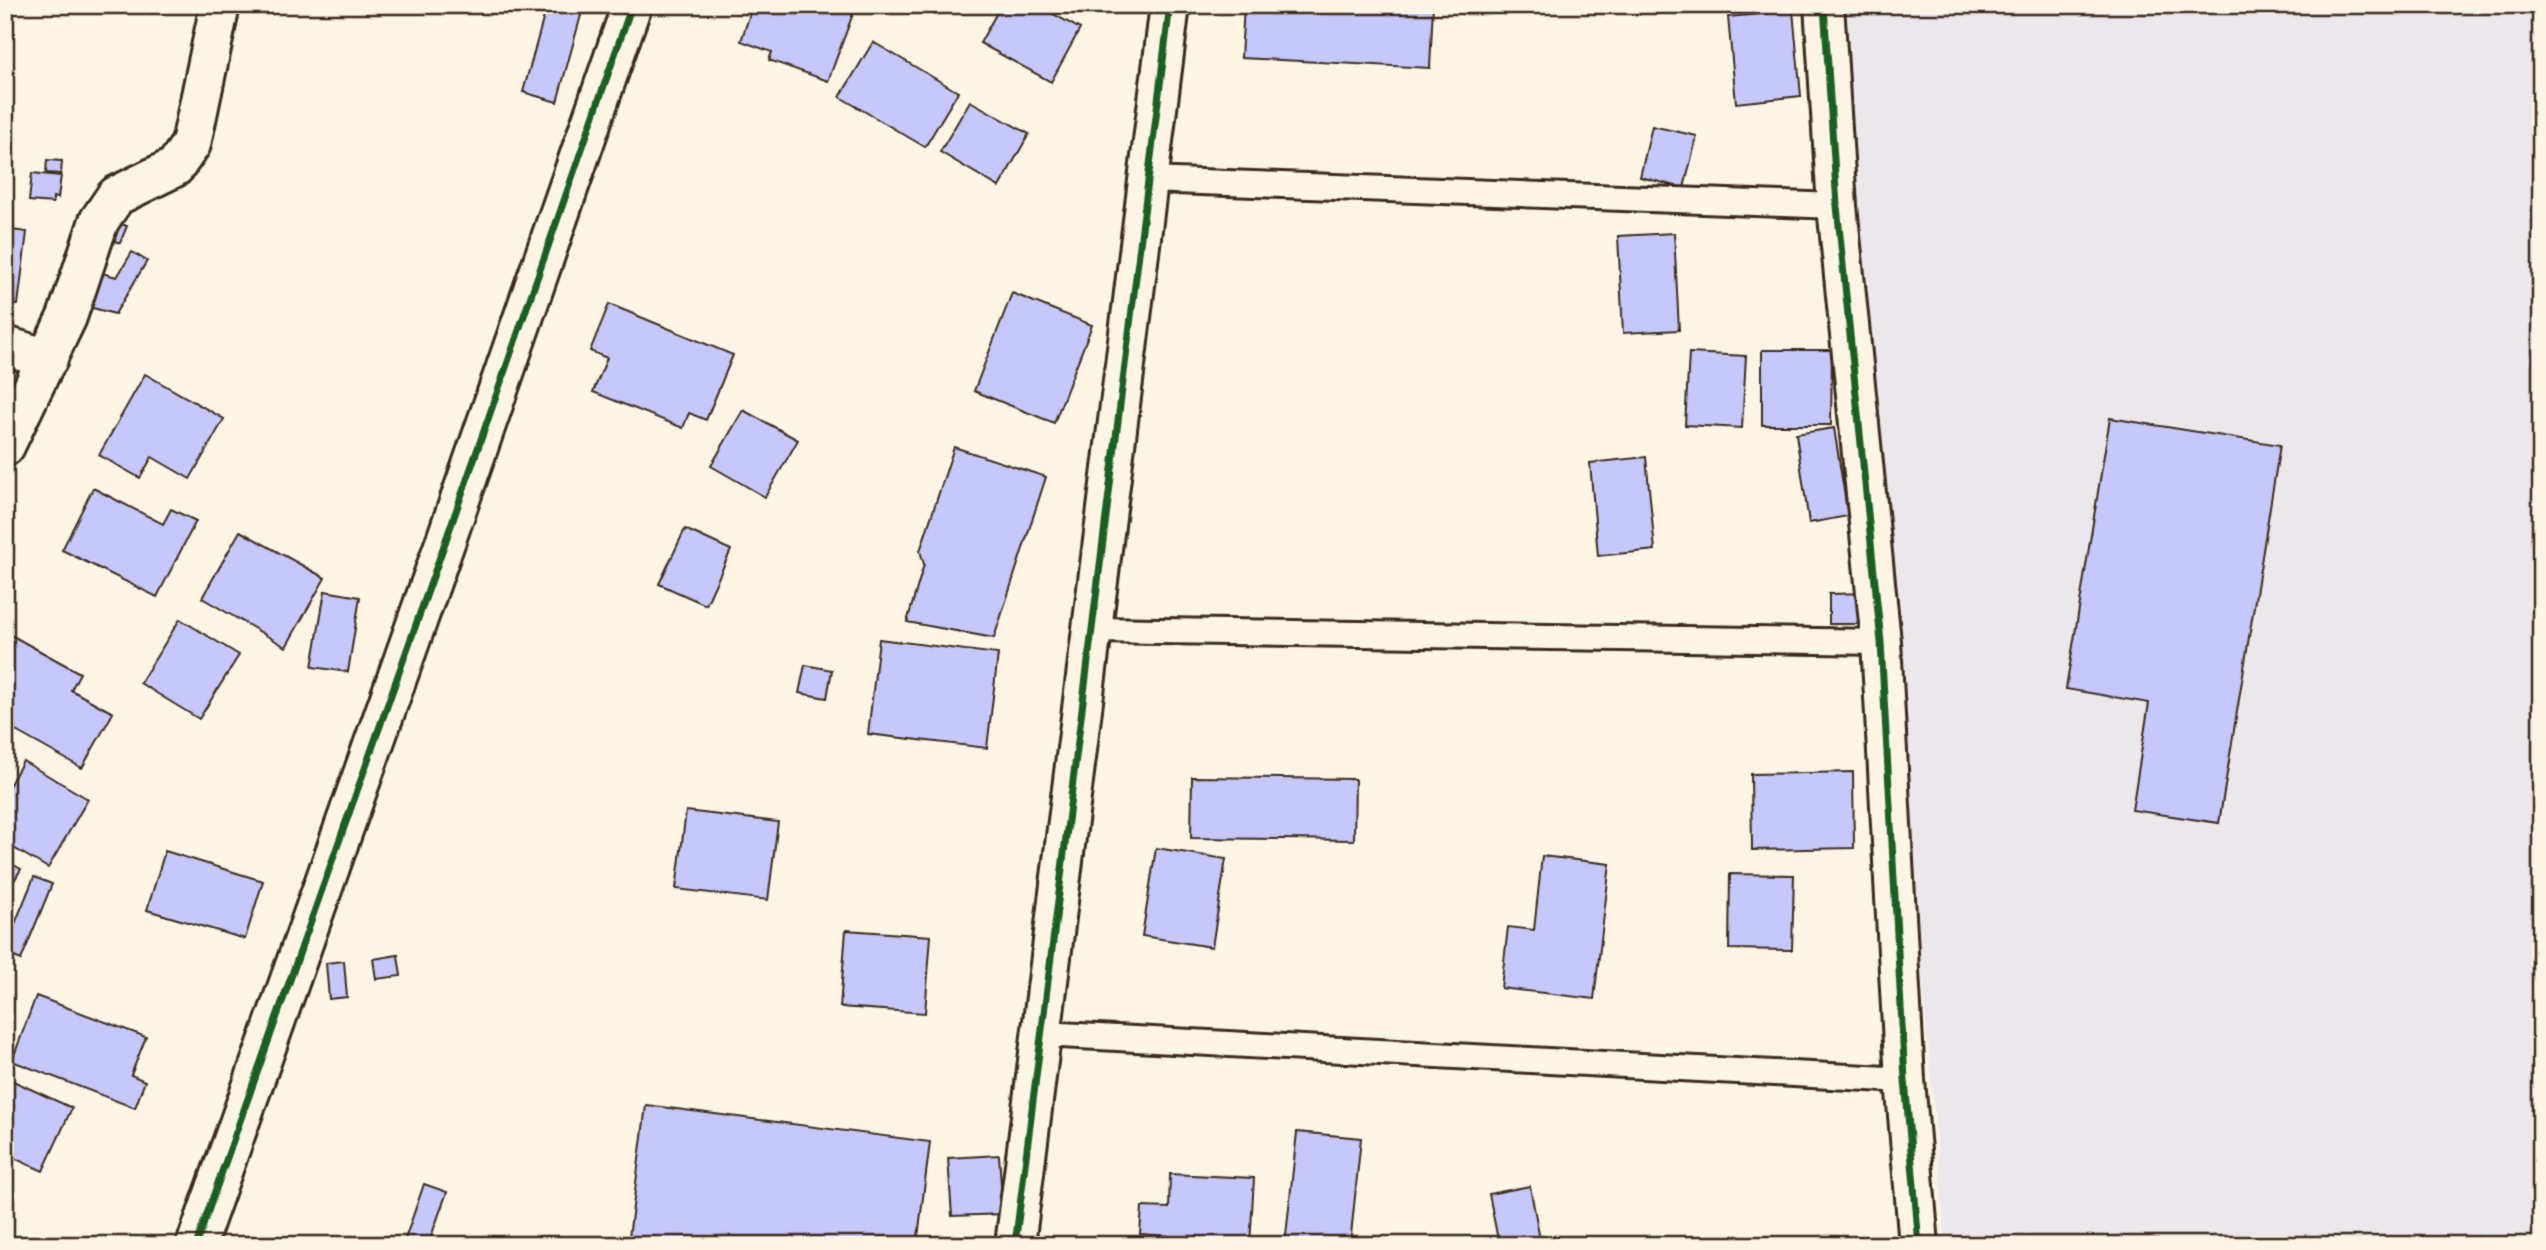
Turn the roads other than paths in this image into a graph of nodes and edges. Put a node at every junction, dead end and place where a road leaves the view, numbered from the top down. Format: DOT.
graph roads {
  1 [pos="219,5"];
  2 [pos="632,5"];
  3 [pos="1170,5"];
  4 [pos="1824,5"];
  5 [pos="1148,180"];
  6 [pos="1837,206"];
  7 [pos="5,346"];
  8 [pos="48,359"];
  9 [pos="5,446"];
  10 [pos="1092,630"];
  11 [pos="1881,642"];
  12 [pos="1042,1034"];
  13 [pos="1905,1080"];
  14 [pos="195,1245"];
  15 [pos="1015,1245"];
  16 [pos="1919,1245"];
  1 -- 8 [label="street"];
  2 -- 14 [label="street"];
  3 -- 5 [label="street"];
  4 -- 6 [label="street"];
  5 -- 6 [label="lane"];
  5 -- 10 [label="street"];
  6 -- 11 [label="street"];
  7 -- 8 [label="street"];
  8 -- 9 [label="street"];
  10 -- 11 [label="lane"];
  10 -- 12 [label="street"];
  11 -- 13 [label="street"];
  12 -- 13 [label="lane"];
  12 -- 15 [label="street"];
  13 -- 16 [label="street"];
}
